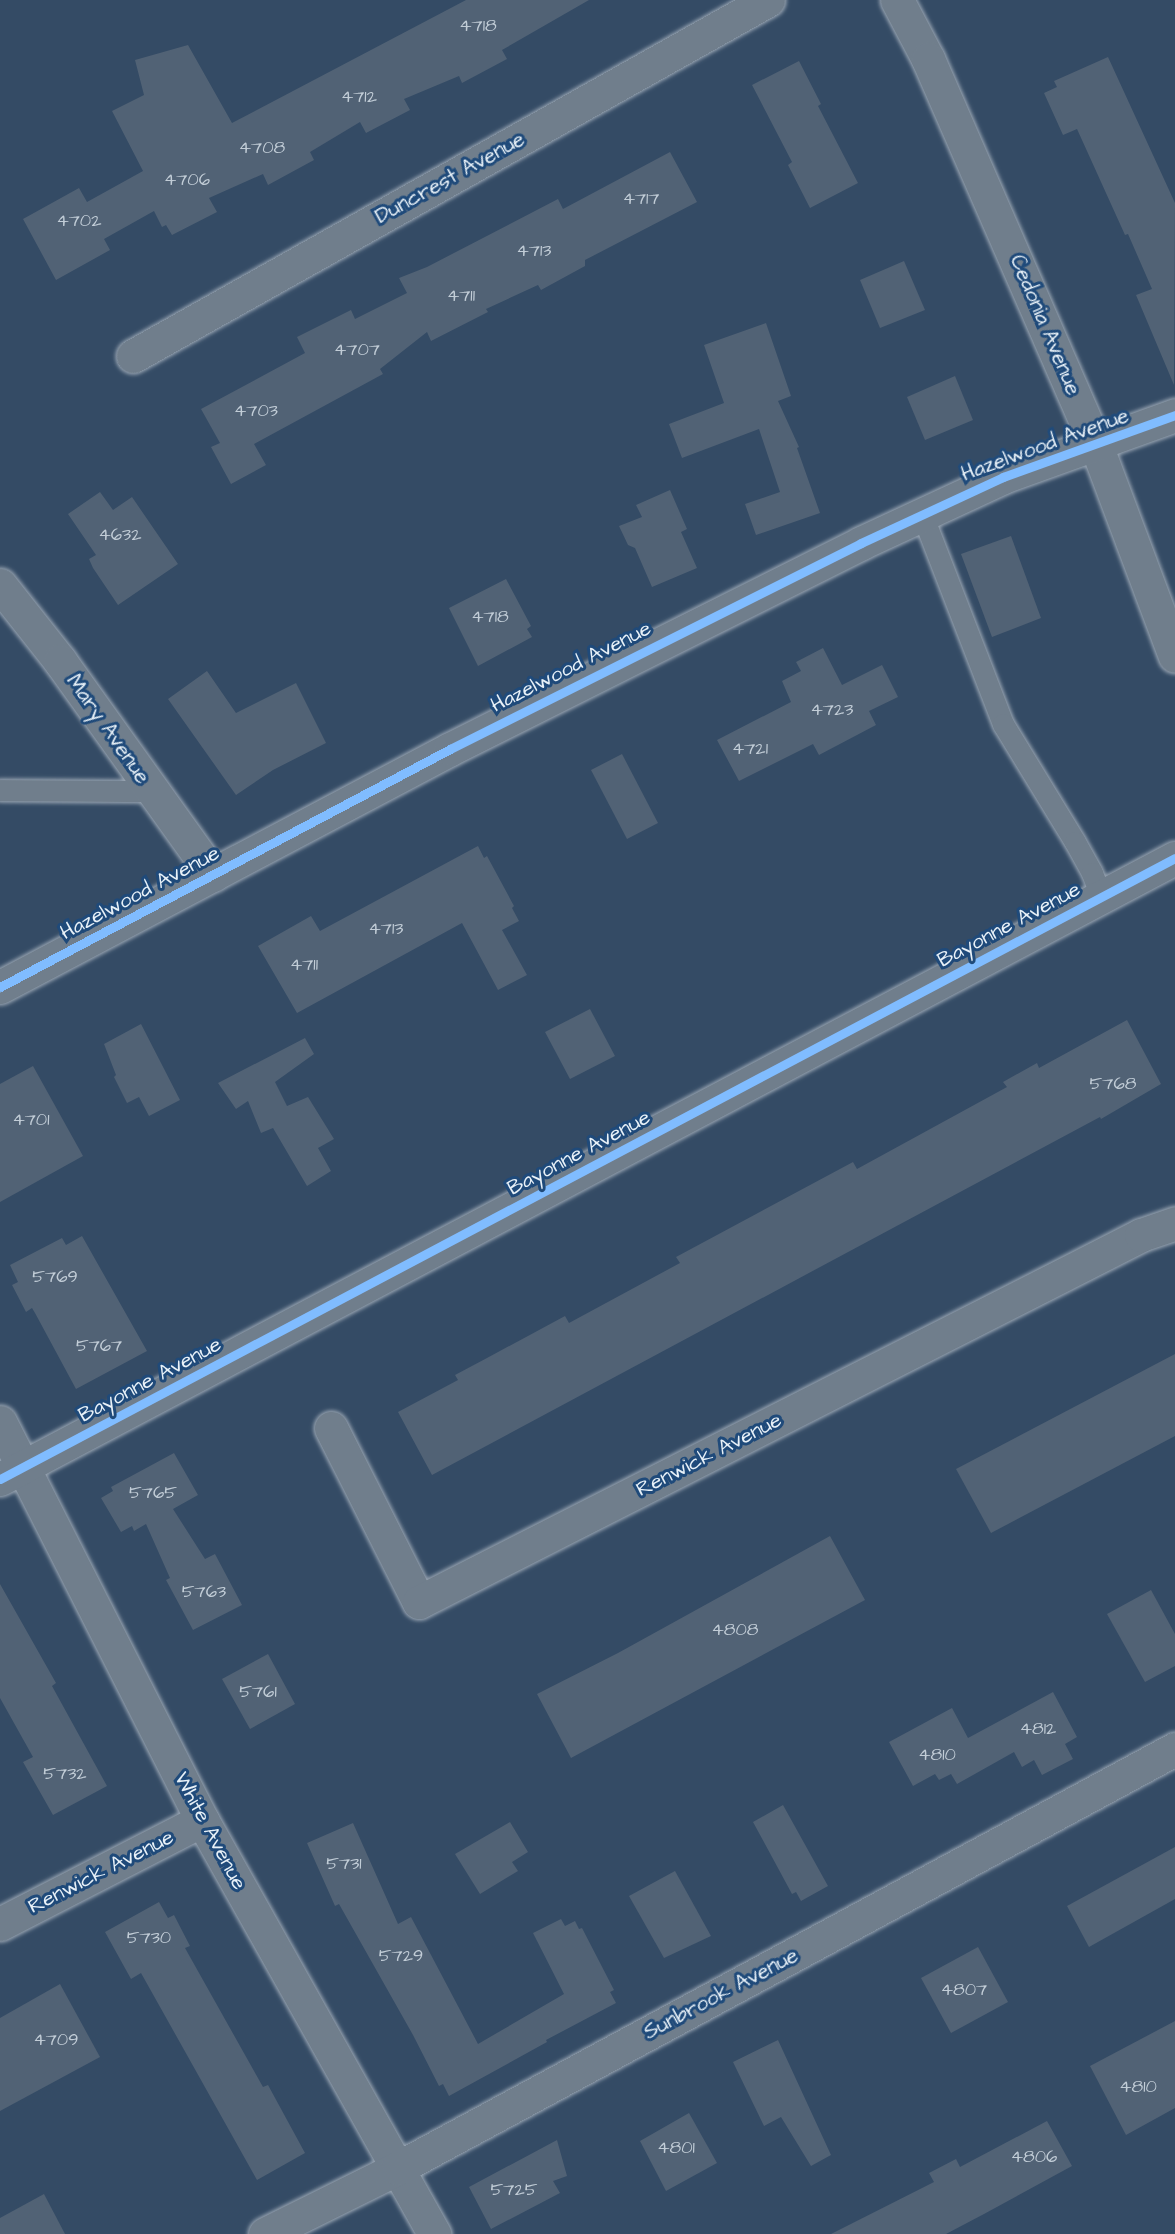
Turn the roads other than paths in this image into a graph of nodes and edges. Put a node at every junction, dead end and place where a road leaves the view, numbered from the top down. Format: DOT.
graph roads {
  1 [pos="768,0"];
  2 [pos="897,0"];
  3 [pos="133,356"];
  4 [pos="1175,415"];
  5 [pos="1096,445"];
  6 [pos="922,514"];
  7 [pos="0,585"];
  8 [pos="1175,656"];
  9 [pos="0,790"];
  10 [pos="152,791"];
  11 [pos="1175,858"];
  12 [pos="213,875"];
  13 [pos="1101,897"];
  14 [pos="0,987"];
  15 [pos="1175,1223"];
  16 [pos="0,1422"];
  17 [pos="331,1428"];
  18 [pos="12,1473"];
  19 [pos="1175,1749"];
  20 [pos="202,1820"];
  21 [pos="0,1924"];
  22 [pos="398,2168"];
  23 [pos="265,2234"];
  24 [pos="434,2234"];
  1 -- 3 [label="street, Duncrest Avenue"];
  2 -- 5 [label="street, Cedonia Avenue"];
  4 -- 5 [label="street, Hazelwood Avenue"];
  5 -- 6 [label="street, Hazelwood Avenue"];
  5 -- 8 [label="street, Cedonia Avenue"];
  6 -- 12 [label="street, Hazelwood Avenue"];
  6 -- 13 [label="lane"];
  7 -- 10 [label="street, Mary Avenue"];
  9 -- 10 [label="lane"];
  10 -- 12 [label="street, Mary Avenue"];
  11 -- 13 [label="street, Bayonne Avenue"];
  12 -- 14 [label="street, Hazelwood Avenue"];
  13 -- 18 [label="street, Bayonne Avenue"];
  15 -- 17 [label="street, Renwick Avenue"];
  16 -- 18 [label="street, White Avenue"];
  18 -- 20 [label="street, White Avenue"];
  19 -- 22 [label="street, Sunbrook Avenue"];
  20 -- 21 [label="street, Renwick Avenue"];
  20 -- 22 [label="street, White Avenue"];
  22 -- 23 [label="street, Sunbrook Avenue"];
  22 -- 24 [label="street, White Avenue"];
}
